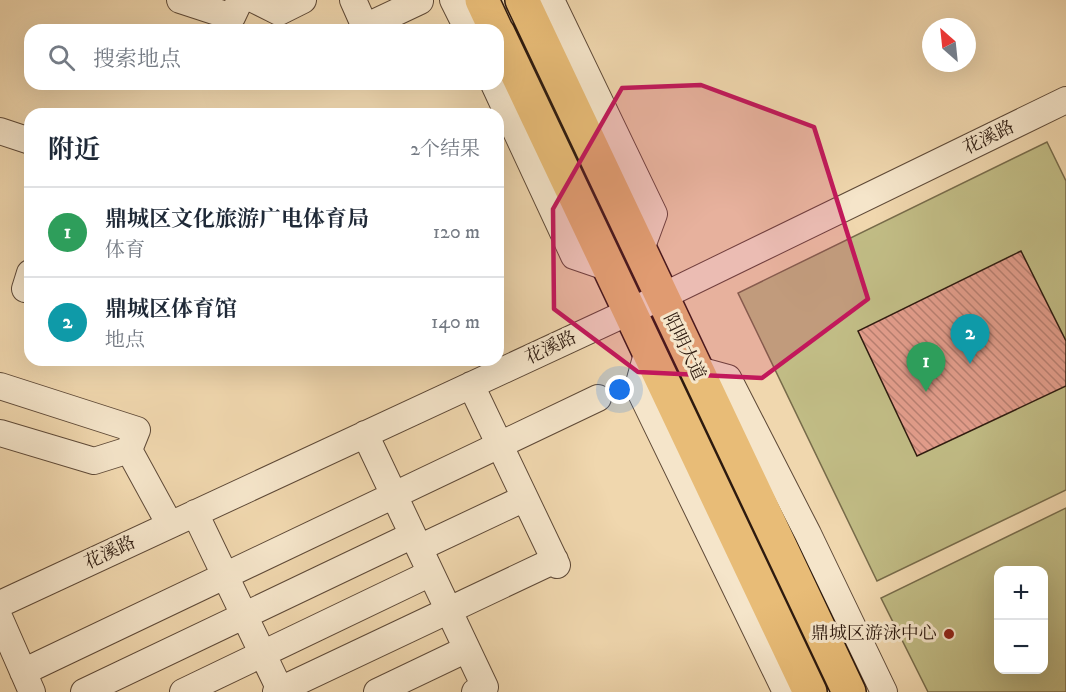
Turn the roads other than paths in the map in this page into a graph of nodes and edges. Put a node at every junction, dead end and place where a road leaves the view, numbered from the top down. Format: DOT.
graph roads {
  1 [pos="180,0"];
  2 [pos="240,0"];
  3 [pos="255,0"];
  4 [pos="303,0"];
  5 [pos="353,0"];
  6 [pos="453,0"];
  7 [pos="482,0"];
  8 [pos="522,0"];
  9 [pos="551,0"];
  10 [pos="420,1"];
  11 [pos="364,24"];
  12 [pos="371,24"];
  13 [pos="465,24"];
  14 [pos="493,24"];
  15 [pos="504,47"];
  16 [pos="497,90"];
  17 [pos="1066,100"];
  18 [pos="0,131"];
  19 [pos="24,139"];
  20 [pos="640,252"];
  21 [pos="609,268"];
  22 [pos="661,297"];
  23 [pos="630,311"];
  24 [pos="471,385"];
  25 [pos="0,386"];
  26 [pos="598,398"];
  27 [pos="0,433"];
  28 [pos="365,434"];
  29 [pos="500,444"];
  30 [pos="129,450"];
  31 [pos="394,495"];
  32 [pos="525,498"];
  33 [pos="195,513"];
  34 [pos="170,525"];
  35 [pos="725,540"];
  36 [pos="416,542"];
  37 [pos="431,573"];
  38 [pos="225,575"];
  39 [pos="814,583"];
  40 [pos="0,604"];
  41 [pos="448,610"];
  42 [pos="244,616"];
  43 [pos="0,619"];
  44 [pos="467,649"];
  45 [pos="263,654"];
  46 [pos="27,682"];
  47 [pos="480,690"];
  48 [pos="279,691"];
  49 [pos="84,692"];
  50 [pos="183,692"];
  51 [pos="377,692"];
  52 [pos="786,692"];
  53 [pos="810,692"];
  54 [pos="849,692"];
  55 [pos="884,692"];
  1 -- 2 [label="street"];
  3 -- 4 [label="street"];
  5 -- 11 [label="street"];
  6 -- 13 [label="street"];
  7 -- 14 [label="main road, 阳明大道"];
  8 -- 20 [label="main road, 阳明大道"];
  9 -- 20 [label="street"];
  10 -- 12 [label="street"];
  15 -- 21 [label="main road, 阳明大道"];
  16 -- 21 [label="street"];
  17 -- 22 [label="street, 花溪路"];
  18 -- 19 [label="street"];
  20 -- 22 [label="main road, 阳明大道"];
  21 -- 23 [label="main road, 阳明大道"];
  22 -- 23 [label="street, 花溪路"];
  22 -- 39 [label="main road, 阳明大道"];
  23 -- 24 [label="street, 花溪路"];
  23 -- 35 [label="main road, 阳明大道"];
  24 -- 28 [label="street, 花溪路"];
  24 -- 29 [label="street"];
  25 -- 30 [label="street"];
  26 -- 29 [label="street"];
  27 -- 30 [label="street"];
  28 -- 31 [label="street"];
  28 -- 33 [label="street, 花溪路"];
  29 -- 31 [label="street"];
  29 -- 32 [label="street"];
  30 -- 34 [label="street"];
  31 -- 36 [label="street"];
  31 -- 38 [label="street"];
  32 -- 36 [label="street"];
  32 -- 41 [label="street"];
  33 -- 34 [label="street, 花溪路"];
  33 -- 38 [label="street"];
  34 -- 40 [label="street, 花溪路"];
  35 -- 52 [label="street"];
  35 -- 53 [label="main road, 阳明大道"];
  36 -- 37 [label="street"];
  36 -- 42 [label="street"];
  37 -- 41 [label="street"];
  37 -- 45 [label="street"];
  38 -- 42 [label="street"];
  38 -- 46 [label="street"];
  39 -- 54 [label="main road, 阳明大道"];
  39 -- 55 [label="street"];
  41 -- 44 [label="street"];
  41 -- 48 [label="street"];
  42 -- 45 [label="street"];
  42 -- 49 [label="street"];
  43 -- 46 [label="street"];
  44 -- 47 [label="street"];
  44 -- 51 [label="street"];
  45 -- 48 [label="street"];
  45 -- 50 [label="street"];
}
